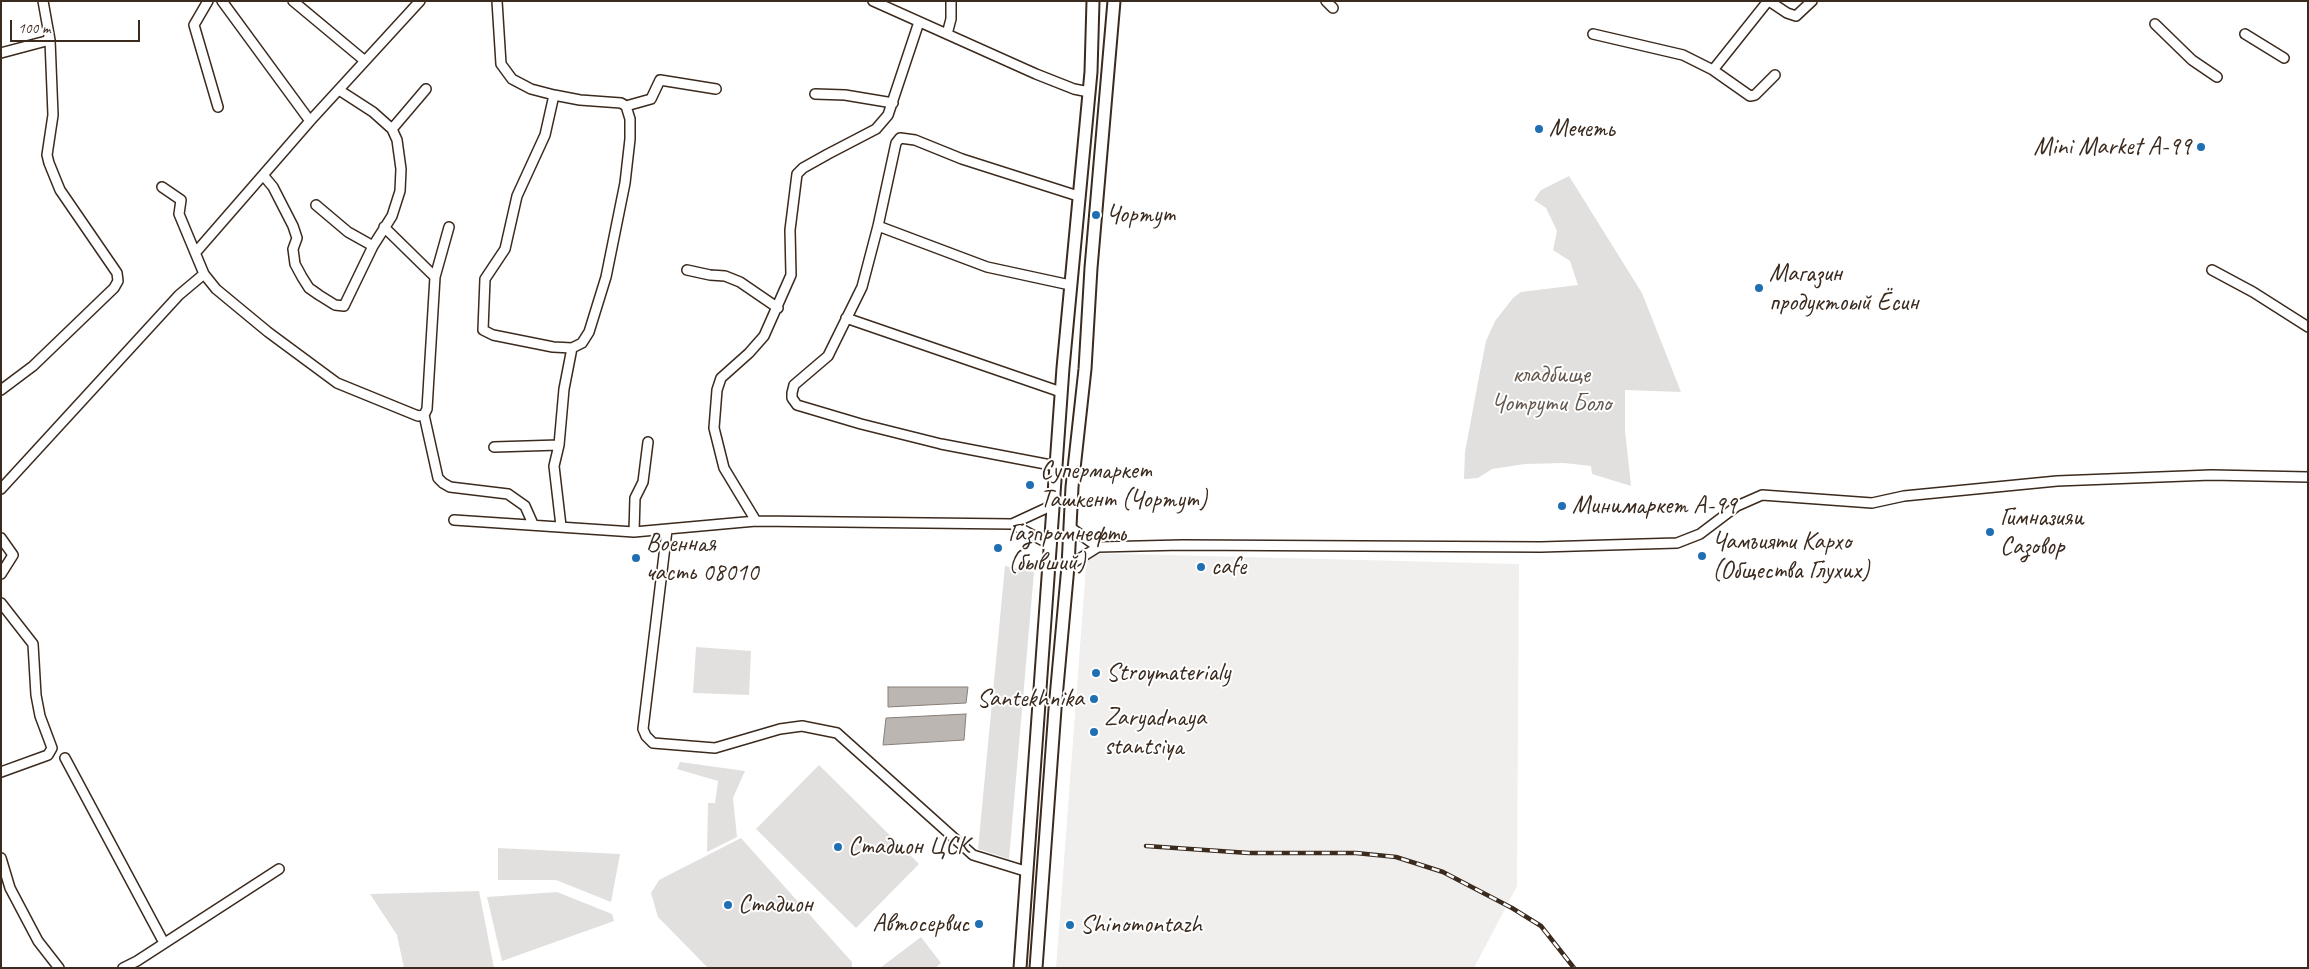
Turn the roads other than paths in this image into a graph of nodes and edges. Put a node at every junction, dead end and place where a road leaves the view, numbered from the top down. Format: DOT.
graph roads {
  1 [pos="43,1"];
  2 [pos="208,1"];
  3 [pos="222,1"];
  4 [pos="293,1"];
  5 [pos="420,1"];
  6 [pos="497,1"];
  7 [pos="873,1"];
  8 [pos="951,1"];
  9 [pos="1095,1"];
  10 [pos="1326,1"];
  11 [pos="1769,1"];
  12 [pos="1812,1"];
  13 [pos="1114,2"];
  14 [pos="1333,8"];
  15 [pos="919,22"];
  16 [pos="2155,24"];
  17 [pos="947,34"];
  18 [pos="1593,34"];
  19 [pos="2246,34"];
  20 [pos="50,40"];
  21 [pos="1,53"];
  22 [pos="2284,58"];
  23 [pos="365,61"];
  24 [pos="1713,70"];
  25 [pos="1775,75"];
  26 [pos="2216,77"];
  27 [pos="426,89"];
  28 [pos="339,90"];
  29 [pos="716,90"];
  30 [pos="1089,92"];
  31 [pos="815,94"];
  32 [pos="554,95"];
  33 [pos="893,103"];
  34 [pos="218,106"];
  35 [pos="626,106"];
  36 [pos="310,120"];
  37 [pos="392,129"];
  38 [pos="263,175"];
  39 [pos="162,187"];
  40 [pos="1078,196"];
  41 [pos="316,205"];
  42 [pos="878,226"];
  43 [pos="384,227"];
  44 [pos="449,227"];
  45 [pos="373,246"];
  46 [pos="196,252"];
  47 [pos="687,270"];
  48 [pos="2212,270"];
  49 [pos="204,274"];
  50 [pos="435,277"];
  51 [pos="1070,285"];
  52 [pos="778,308"];
  53 [pos="846,318"];
  54 [pos="2308,327"];
  55 [pos="572,348"];
  56 [pos="1063,368"];
  57 [pos="1085,369"];
  58 [pos="1,390"];
  59 [pos="1062,392"];
  60 [pos="424,415"];
  61 [pos="648,442"];
  62 [pos="559,445"];
  63 [pos="494,447"];
  64 [pos="1056,466"];
  65 [pos="2308,478"];
  66 [pos="1,489"];
  67 [pos="1053,505"];
  68 [pos="454,520"];
  69 [pos="756,522"];
  70 [pos="533,524"];
  71 [pos="1012,524"];
  72 [pos="561,526"];
  73 [pos="1071,528"];
  74 [pos="667,530"];
  75 [pos="634,532"];
  76 [pos="1,538"];
  77 [pos="1051,545"];
  78 [pos="1098,546"];
  79 [pos="1068,566"];
  80 [pos="1,574"];
  81 [pos="1,603"];
  82 [pos="1040,707"];
  83 [pos="1055,709"];
  84 [pos="65,758"];
  85 [pos="1,772"];
  86 [pos="1,858"];
  87 [pos="278,869"];
  88 [pos="1025,870"];
  89 [pos="164,943"];
  90 [pos="59,968"];
  91 [pos="123,968"];
  92 [pos="1020,968"];
  93 [pos="1036,968"];
  1 -- 20 [label="street"];
  2 -- 34 [label="street"];
  3 -- 36 [label="street"];
  4 -- 23 [label="street"];
  5 -- 23 [label="street"];
  6 -- 32 [label="street"];
  7 -- 15 [label="street"];
  8 -- 17 [label="street"];
  9 -- 13 [label="main road"];
  9 -- 30 [label="main road"];
  10 -- 14 [label="street"];
  11 -- 12 [label="street"];
  11 -- 24 [label="street"];
  13 -- 57 [label="main road"];
  15 -- 17 [label="street"];
  15 -- 33 [label="street"];
  16 -- 26 [label="street"];
  17 -- 30 [label="street"];
  18 -- 24 [label="street"];
  19 -- 22 [label="street"];
  20 -- 21 [label="street"];
  20 -- 58 [label="street"];
  23 -- 28 [label="street"];
  24 -- 25 [label="street"];
  27 -- 37 [label="street"];
  28 -- 36 [label="street"];
  28 -- 37 [label="street"];
  29 -- 35 [label="street"];
  30 -- 40 [label="main road"];
  31 -- 33 [label="street"];
  32 -- 35 [label="street"];
  32 -- 55 [label="street"];
  33 -- 52 [label="street"];
  35 -- 55 [label="street"];
  36 -- 38 [label="street"];
  37 -- 43 [label="street"];
  38 -- 45 [label="street"];
  38 -- 46 [label="street"];
  39 -- 46 [label="street"];
  40 -- 42 [label="street"];
  40 -- 51 [label="main road"];
  41 -- 45 [label="street"];
  42 -- 51 [label="street"];
  42 -- 53 [label="street"];
  43 -- 45 [label="street"];
  43 -- 50 [label="street"];
  44 -- 50 [label="street"];
  46 -- 49 [label="street"];
  47 -- 52 [label="street"];
  48 -- 54 [label="street"];
  49 -- 60 [label="street"];
  49 -- 66 [label="street"];
  50 -- 60 [label="street"];
  51 -- 56 [label="main road"];
  52 -- 69 [label="street"];
  53 -- 59 [label="street"];
  53 -- 64 [label="street"];
  55 -- 62 [label="street"];
  56 -- 57 [label="main road"];
  56 -- 59 [label="main road"];
  57 -- 73 [label="main road"];
  59 -- 64 [label="main road"];
  60 -- 70 [label="street"];
  61 -- 75 [label="street"];
  62 -- 63 [label="street"];
  62 -- 72 [label="street"];
  64 -- 67 [label="main road"];
  65 -- 78 [label="street"];
  67 -- 71 [label="street"];
  67 -- 77 [label="main road"];
  68 -- 70 [label="street"];
  69 -- 71 [label="street"];
  69 -- 74 [label="street"];
  70 -- 72 [label="street"];
  71 -- 77 [label="street"];
  72 -- 75 [label="street"];
  73 -- 78 [label="street"];
  73 -- 79 [label="main road"];
  74 -- 75 [label="street"];
  74 -- 88 [label="street"];
  76 -- 80 [label="street"];
  77 -- 82 [label="main road"];
  78 -- 79 [label="street"];
  79 -- 83 [label="main road"];
  81 -- 85 [label="street"];
  82 -- 83 [label="main road"];
  82 -- 88 [label="main road"];
  83 -- 93 [label="main road"];
  84 -- 89 [label="street"];
  86 -- 90 [label="street"];
  87 -- 89 [label="street"];
  88 -- 92 [label="main road"];
  89 -- 91 [label="street"];
}
